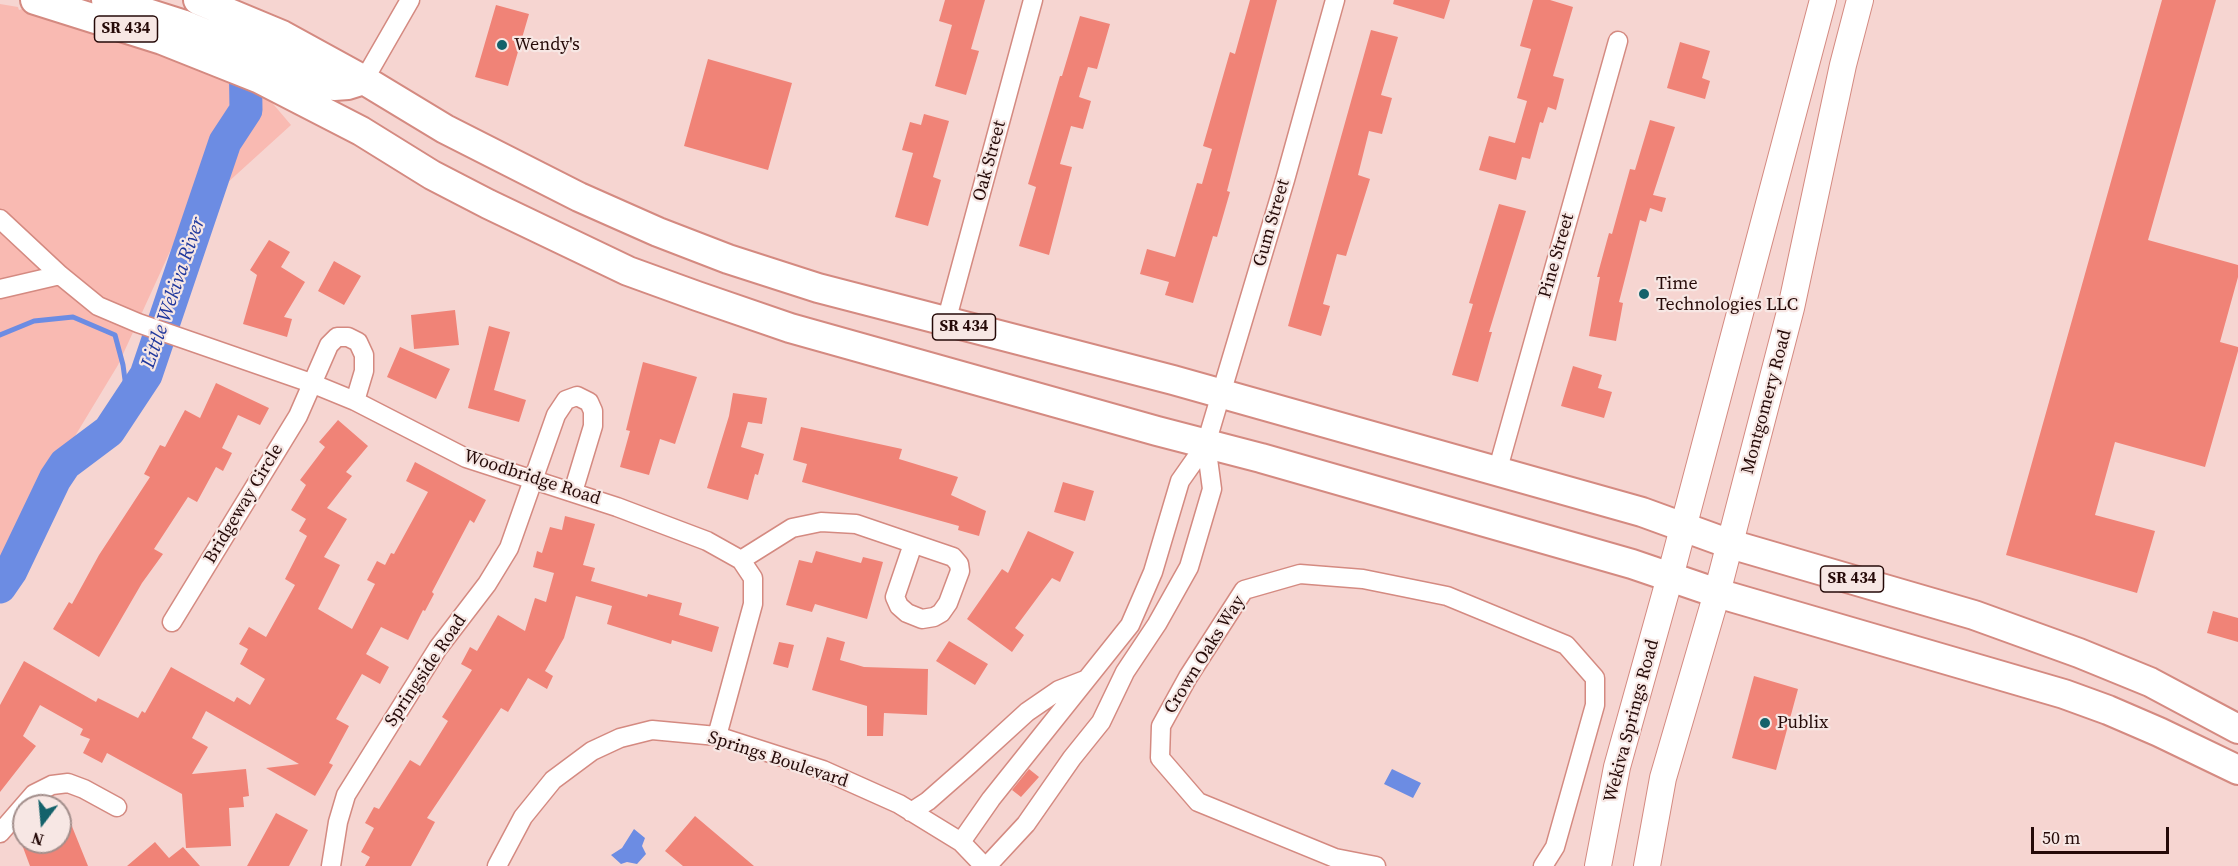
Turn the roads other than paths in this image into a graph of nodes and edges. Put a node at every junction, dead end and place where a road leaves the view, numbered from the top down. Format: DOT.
graph roads {
  1 [pos="35,0"];
  2 [pos="106,0"];
  3 [pos="198,0"];
  4 [pos="410,0"];
  5 [pos="1033,0"];
  6 [pos="1335,0"];
  7 [pos="1823,0"];
  8 [pos="1860,0"];
  9 [pos="1618,41"];
  10 [pos="364,80"];
  11 [pos="0,219"];
  12 [pos="60,275"];
  13 [pos="0,289"];
  14 [pos="946,322"];
  15 [pos="311,383"];
  16 [pos="1222,394"];
  17 [pos="355,401"];
  18 [pos="1206,444"];
  19 [pos="1497,472"];
  20 [pos="533,481"];
  21 [pos="573,492"];
  22 [pos="1683,527"];
  23 [pos="913,544"];
  24 [pos="1730,544"];
  25 [pos="741,560"];
  26 [pos="1670,578"];
  27 [pos="1717,593"];
  28 [pos="172,622"];
  29 [pos="1085,680"];
  30 [pos="2150,682"];
  31 [pos="2064,694"];
  32 [pos="2238,729"];
  33 [pos="717,736"];
  34 [pos="2238,770"];
  35 [pos="117,807"];
  36 [pos="911,812"];
  37 [pos="0,833"];
  38 [pos="961,842"];
  39 [pos="1334,862"];
  40 [pos="331,866"];
  41 [pos="497,866"];
  42 [pos="986,866"];
  43 [pos="1376,866"];
  44 [pos="1543,866"];
  45 [pos="1598,866"];
  46 [pos="1647,866"];
  1 -- 18 [label="main road, SR 434"];
  2 -- 10 [label="main road"];
  3 -- 10 [label="main road, SR 434"];
  4 -- 10 [label="street"];
  5 -- 14 [label="street, Oak Street"];
  6 -- 16 [label="street, Gum Street"];
  7 -- 22 [label="main road"];
  8 -- 24 [label="main road, Montgomery Road"];
  9 -- 19 [label="street, Pine Street"];
  10 -- 14 [label="main road, SR 434"];
  11 -- 12 [label="street, Woodbridge Road"];
  12 -- 13 [label="street"];
  12 -- 15 [label="street, Woodbridge Road"];
  14 -- 16 [label="main road, SR 434"];
  15 -- 17 [label="street, Woodbridge Road"];
  15 -- 17 [label="street, Bridgeway Circle"];
  15 -- 28 [label="street, Bridgeway Circle"];
  16 -- 18 [label="street, Gum Street"];
  16 -- 19 [label="main road, SR 434"];
  17 -- 20 [label="street, Woodbridge Road"];
  18 -- 26 [label="main road, SR 434"];
  18 -- 29 [label="street"];
  18 -- 42 [label="street"];
  19 -- 22 [label="main road, SR 434"];
  20 -- 21 [label="street, Woodbridge Road"];
  20 -- 21 [label="street, Springside Road"];
  20 -- 40 [label="street, Springside Road"];
  21 -- 25 [label="street, Woodbridge Road"];
  22 -- 24 [label="main road, SR 434"];
  22 -- 26 [label="main road"];
  23 -- 25 [label="street"];
  24 -- 27 [label="main road, Montgomery Road"];
  24 -- 30 [label="main road, SR 434"];
  25 -- 33 [label="street"];
  26 -- 27 [label="main road, SR 434"];
  26 -- 45 [label="main road, Wekiva Springs Road"];
  27 -- 31 [label="main road, SR 434"];
  27 -- 46 [label="main road"];
  29 -- 36 [label="street"];
  29 -- 38 [label="street"];
  30 -- 31 [label="main road"];
  30 -- 32 [label="main road, SR 434"];
  31 -- 34 [label="main road, SR 434"];
  33 -- 36 [label="street, Springs Boulevard"];
  33 -- 41 [label="street, Springs Boulevard"];
  35 -- 37 [label="street"];
  36 -- 38 [label="street, Springs Boulevard"];
  38 -- 42 [label="street, Springs Boulevard"];
  39 -- 43 [label="street, Crown Oaks Way"];
  39 -- 44 [label="street, Crown Oaks Way"];
}
